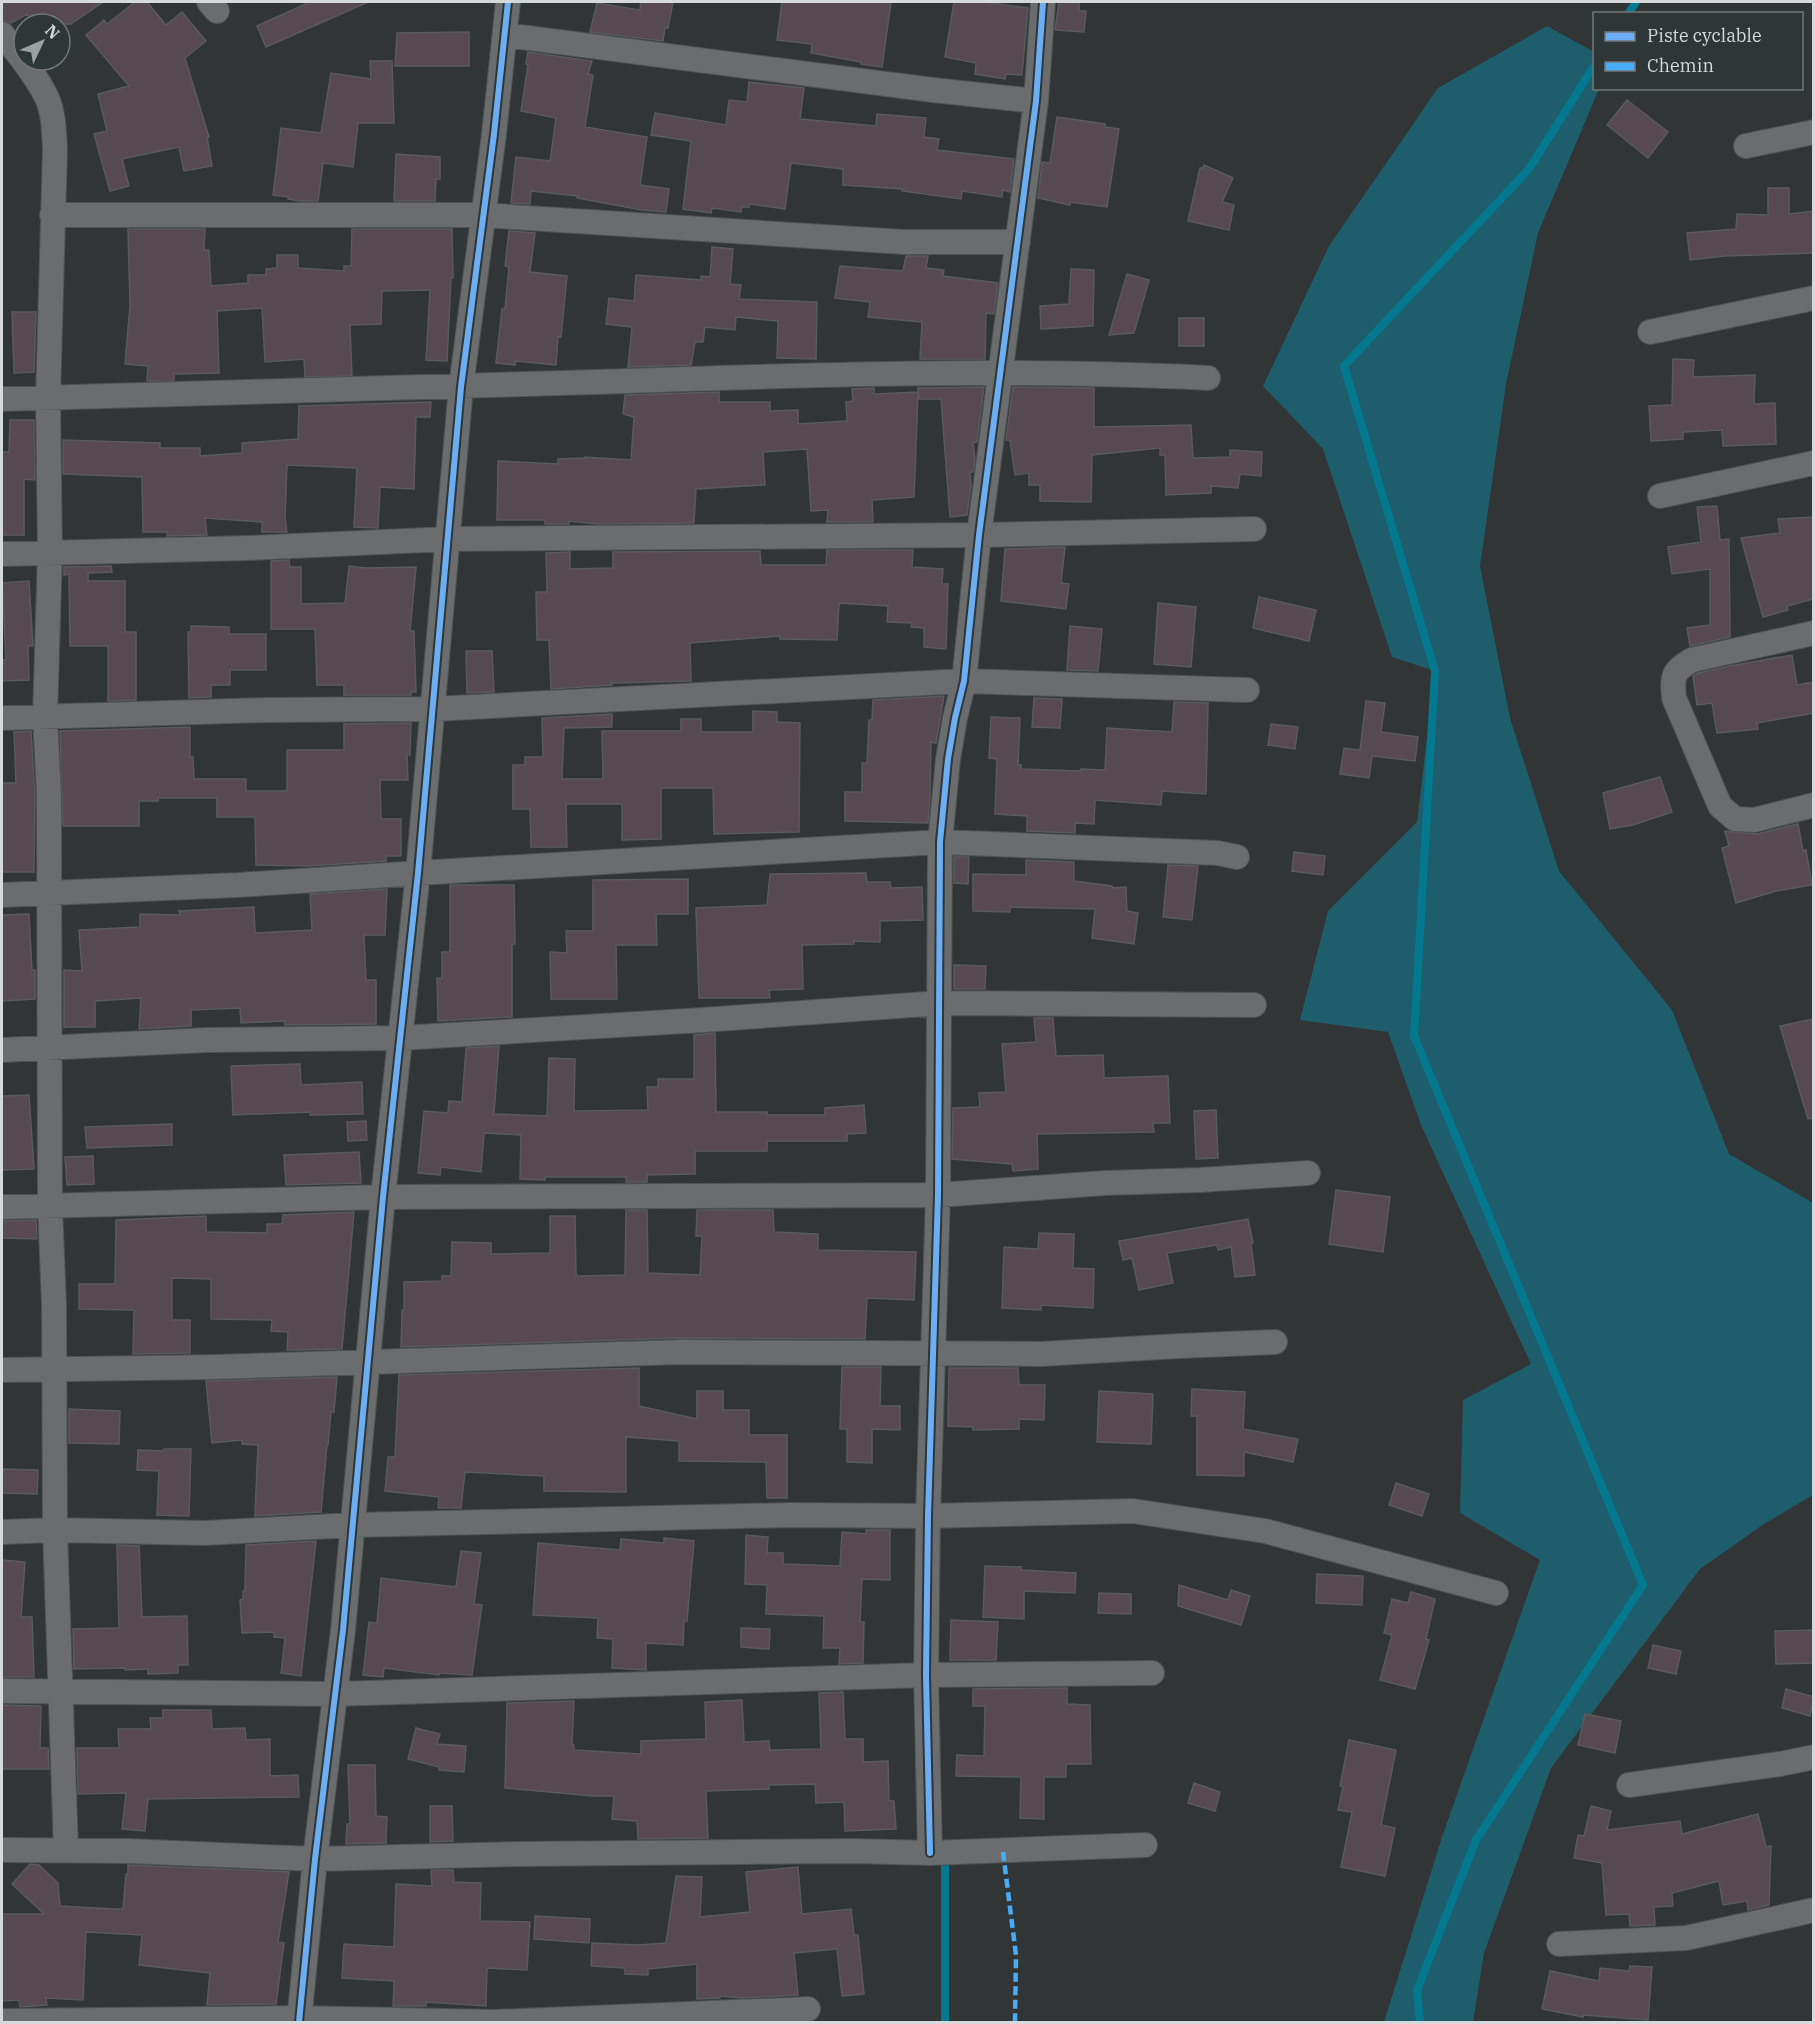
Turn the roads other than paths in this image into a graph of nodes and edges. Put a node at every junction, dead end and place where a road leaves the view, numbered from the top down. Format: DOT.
graph roads {
  1 [pos="508,2"];
  2 [pos="1043,2"];
  3 [pos="2,34"];
  4 [pos="505,35"];
  5 [pos="1036,101"];
  6 [pos="1814,132"];
  7 [pos="1746,146"];
  8 [pos="482,214"];
  9 [pos="52,215"];
  10 [pos="1018,242"];
  11 [pos="1814,298"];
  12 [pos="1650,332"];
  13 [pos="1000,374"];
  14 [pos="1208,378"];
  15 [pos="461,387"];
  16 [pos="48,398"];
  17 [pos="2,399"];
  18 [pos="1814,463"];
  19 [pos="1660,496"];
  20 [pos="1254,529"];
  21 [pos="979,535"];
  22 [pos="448,539"];
  23 [pos="50,552"];
  24 [pos="2,554"];
  25 [pos="1814,633"];
  26 [pos="964,681"];
  27 [pos="1247,690"];
  28 [pos="434,709"];
  29 [pos="45,717"];
  30 [pos="2,718"];
  31 [pos="1814,805"];
  32 [pos="940,842"];
  33 [pos="1237,857"];
  34 [pos="418,873"];
  35 [pos="48,893"];
  36 [pos="2,895"];
  37 [pos="940,1003"];
  38 [pos="1254,1005"];
  39 [pos="400,1038"];
  40 [pos="50,1048"];
  41 [pos="2,1050"];
  42 [pos="1308,1173"];
  43 [pos="938,1195"];
  44 [pos="383,1197"];
  45 [pos="50,1206"];
  46 [pos="2,1207"];
  47 [pos="1275,1342"];
  48 [pos="934,1354"];
  49 [pos="367,1362"];
  50 [pos="55,1369"];
  51 [pos="2,1370"];
  52 [pos="928,1516"];
  53 [pos="353,1525"];
  54 [pos="55,1530"];
  55 [pos="2,1532"];
  56 [pos="1496,1593"];
  57 [pos="1152,1673"];
  58 [pos="926,1675"];
  59 [pos="2,1691"];
  60 [pos="59,1691"];
  61 [pos="336,1695"];
  62 [pos="1814,1757"];
  63 [pos="1629,1785"];
  64 [pos="1145,1845"];
  65 [pos="2,1850"];
  66 [pos="66,1850"];
  67 [pos="930,1853"];
  68 [pos="315,1859"];
  69 [pos="1814,1910"];
  70 [pos="1559,1944"];
  71 [pos="808,2009"];
  72 [pos="299,2020"];
  73 [pos="2,2021"];
  74 [pos="51,2021"];
  1 -- 4 [label="street"];
  2 -- 5 [label="street"];
  3 -- 9 [label="street"];
  4 -- 5 [label="street"];
  4 -- 8 [label="street"];
  5 -- 10 [label="street"];
  6 -- 7 [label="street"];
  8 -- 9 [label="street"];
  8 -- 10 [label="street"];
  8 -- 15 [label="street"];
  9 -- 16 [label="street"];
  10 -- 13 [label="street"];
  11 -- 12 [label="street"];
  13 -- 14 [label="street"];
  13 -- 15 [label="street"];
  13 -- 21 [label="street"];
  15 -- 16 [label="street"];
  15 -- 22 [label="street"];
  16 -- 17 [label="street"];
  16 -- 23 [label="street"];
  18 -- 19 [label="street"];
  20 -- 21 [label="street"];
  21 -- 22 [label="street"];
  21 -- 26 [label="street"];
  22 -- 23 [label="street"];
  22 -- 28 [label="street"];
  23 -- 24 [label="street"];
  23 -- 29 [label="street"];
  25 -- 31 [label="street"];
  26 -- 27 [label="street"];
  26 -- 28 [label="street"];
  26 -- 32 [label="street"];
  28 -- 29 [label="street"];
  28 -- 34 [label="street"];
  29 -- 30 [label="street"];
  29 -- 35 [label="street"];
  32 -- 33 [label="street"];
  32 -- 34 [label="street"];
  32 -- 37 [label="street"];
  34 -- 35 [label="street"];
  34 -- 39 [label="street"];
  35 -- 36 [label="street"];
  35 -- 40 [label="street"];
  37 -- 38 [label="street"];
  37 -- 39 [label="street"];
  37 -- 43 [label="street"];
  39 -- 40 [label="street"];
  39 -- 44 [label="street"];
  40 -- 41 [label="street"];
  40 -- 45 [label="street"];
  42 -- 43 [label="street"];
  43 -- 44 [label="street"];
  43 -- 48 [label="street"];
  44 -- 45 [label="street"];
  44 -- 49 [label="street"];
  45 -- 46 [label="street"];
  45 -- 50 [label="street"];
  47 -- 48 [label="street"];
  48 -- 49 [label="street"];
  48 -- 52 [label="street"];
  49 -- 50 [label="street"];
  49 -- 53 [label="street"];
  50 -- 51 [label="street"];
  50 -- 54 [label="street"];
  52 -- 53 [label="street"];
  52 -- 56 [label="street"];
  52 -- 58 [label="street"];
  53 -- 54 [label="street"];
  53 -- 61 [label="street"];
  54 -- 55 [label="street"];
  54 -- 60 [label="street"];
  57 -- 58 [label="street"];
  58 -- 61 [label="street"];
  58 -- 67 [label="street"];
  59 -- 60 [label="street"];
  60 -- 61 [label="street"];
  60 -- 66 [label="street"];
  61 -- 68 [label="street"];
  62 -- 63 [label="street"];
  64 -- 67 [label="street"];
  65 -- 66 [label="street"];
  66 -- 68 [label="street"];
  67 -- 68 [label="street"];
  68 -- 72 [label="street"];
  69 -- 70 [label="street"];
  71 -- 72 [label="street"];
  72 -- 74 [label="street"];
  73 -- 74 [label="street"];
}
